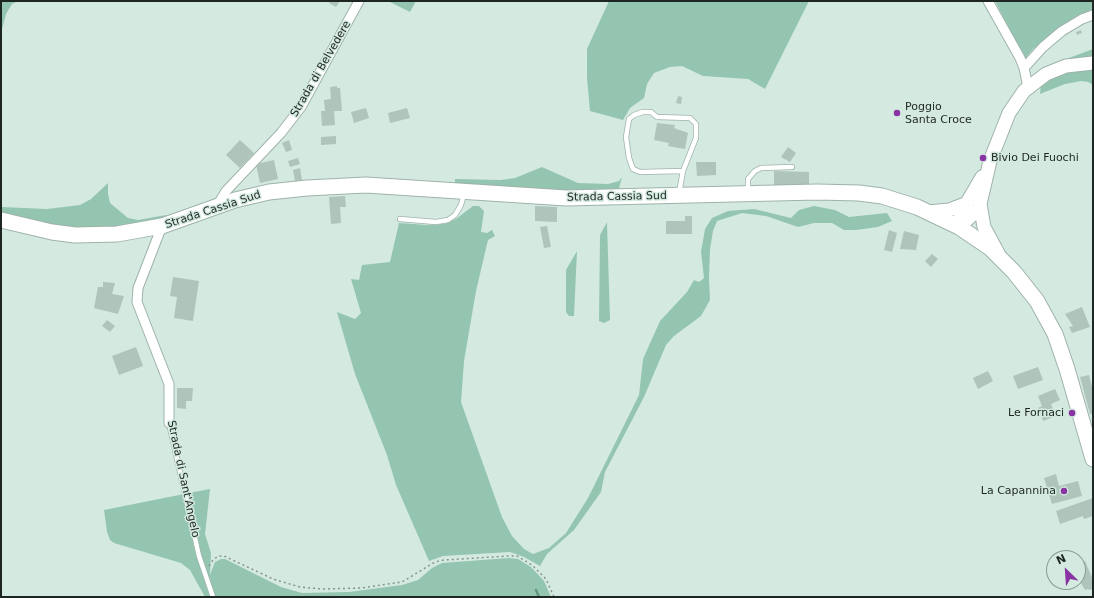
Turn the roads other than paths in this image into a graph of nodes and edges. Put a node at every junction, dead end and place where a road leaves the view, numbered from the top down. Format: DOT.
graph roads {
  1 [pos="359,1"];
  2 [pos="988,1"];
  3 [pos="1093,15"];
  4 [pos="1093,63"];
  5 [pos="1024,68"];
  6 [pos="1028,87"];
  7 [pos="990,161"];
  8 [pos="792,167"];
  9 [pos="683,171"];
  10 [pos="464,192"];
  11 [pos="748,194"];
  12 [pos="678,196"];
  13 [pos="966,204"];
  14 [pos="216,207"];
  15 [pos="980,208"];
  16 [pos="928,212"];
  17 [pos="400,219"];
  18 [pos="1,220"];
  19 [pos="162,226"];
  20 [pos="959,226"];
  21 [pos="1006,263"];
  22 [pos="169,422"];
  23 [pos="1093,459"];
  24 [pos="213,597"];
  1 -- 14 [label="street, Strada di Belvedere"];
  2 -- 5 [label="street"];
  3 -- 5 [label="street"];
  4 -- 6 [label="street"];
  5 -- 6 [label="street"];
  6 -- 7 [label="street"];
  7 -- 13 [label="street"];
  7 -- 15 [label="street"];
  8 -- 11 [label="lane"];
  9 -- 9 [label="lane"];
  9 -- 12 [label="lane"];
  10 -- 12 [label="main road, Strada Cassia Sud"];
  10 -- 14 [label="main road, Strada Cassia Sud"];
  10 -- 17 [label="lane"];
  11 -- 12 [label="main road, Strada Cassia Sud"];
  11 -- 16 [label="main road, Strada Cassia Sud"];
  13 -- 16 [label="street"];
  13 -- 20 [label="street"];
  14 -- 19 [label="main road, Strada Cassia Sud"];
  15 -- 20 [label="street"];
  15 -- 21 [label="street"];
  16 -- 20 [label="main road, Strada Cassia Sud"];
  18 -- 19 [label="main road, Strada Cassia Sud"];
  19 -- 22 [label="street, Strada di Sant'Angelo"];
  20 -- 21 [label="main road, Strada Cassia Sud"];
  21 -- 23 [label="main road, Strada Cassia Sud"];
  22 -- 24 [label="lane, Strada di Sant'Angelo"];
}
